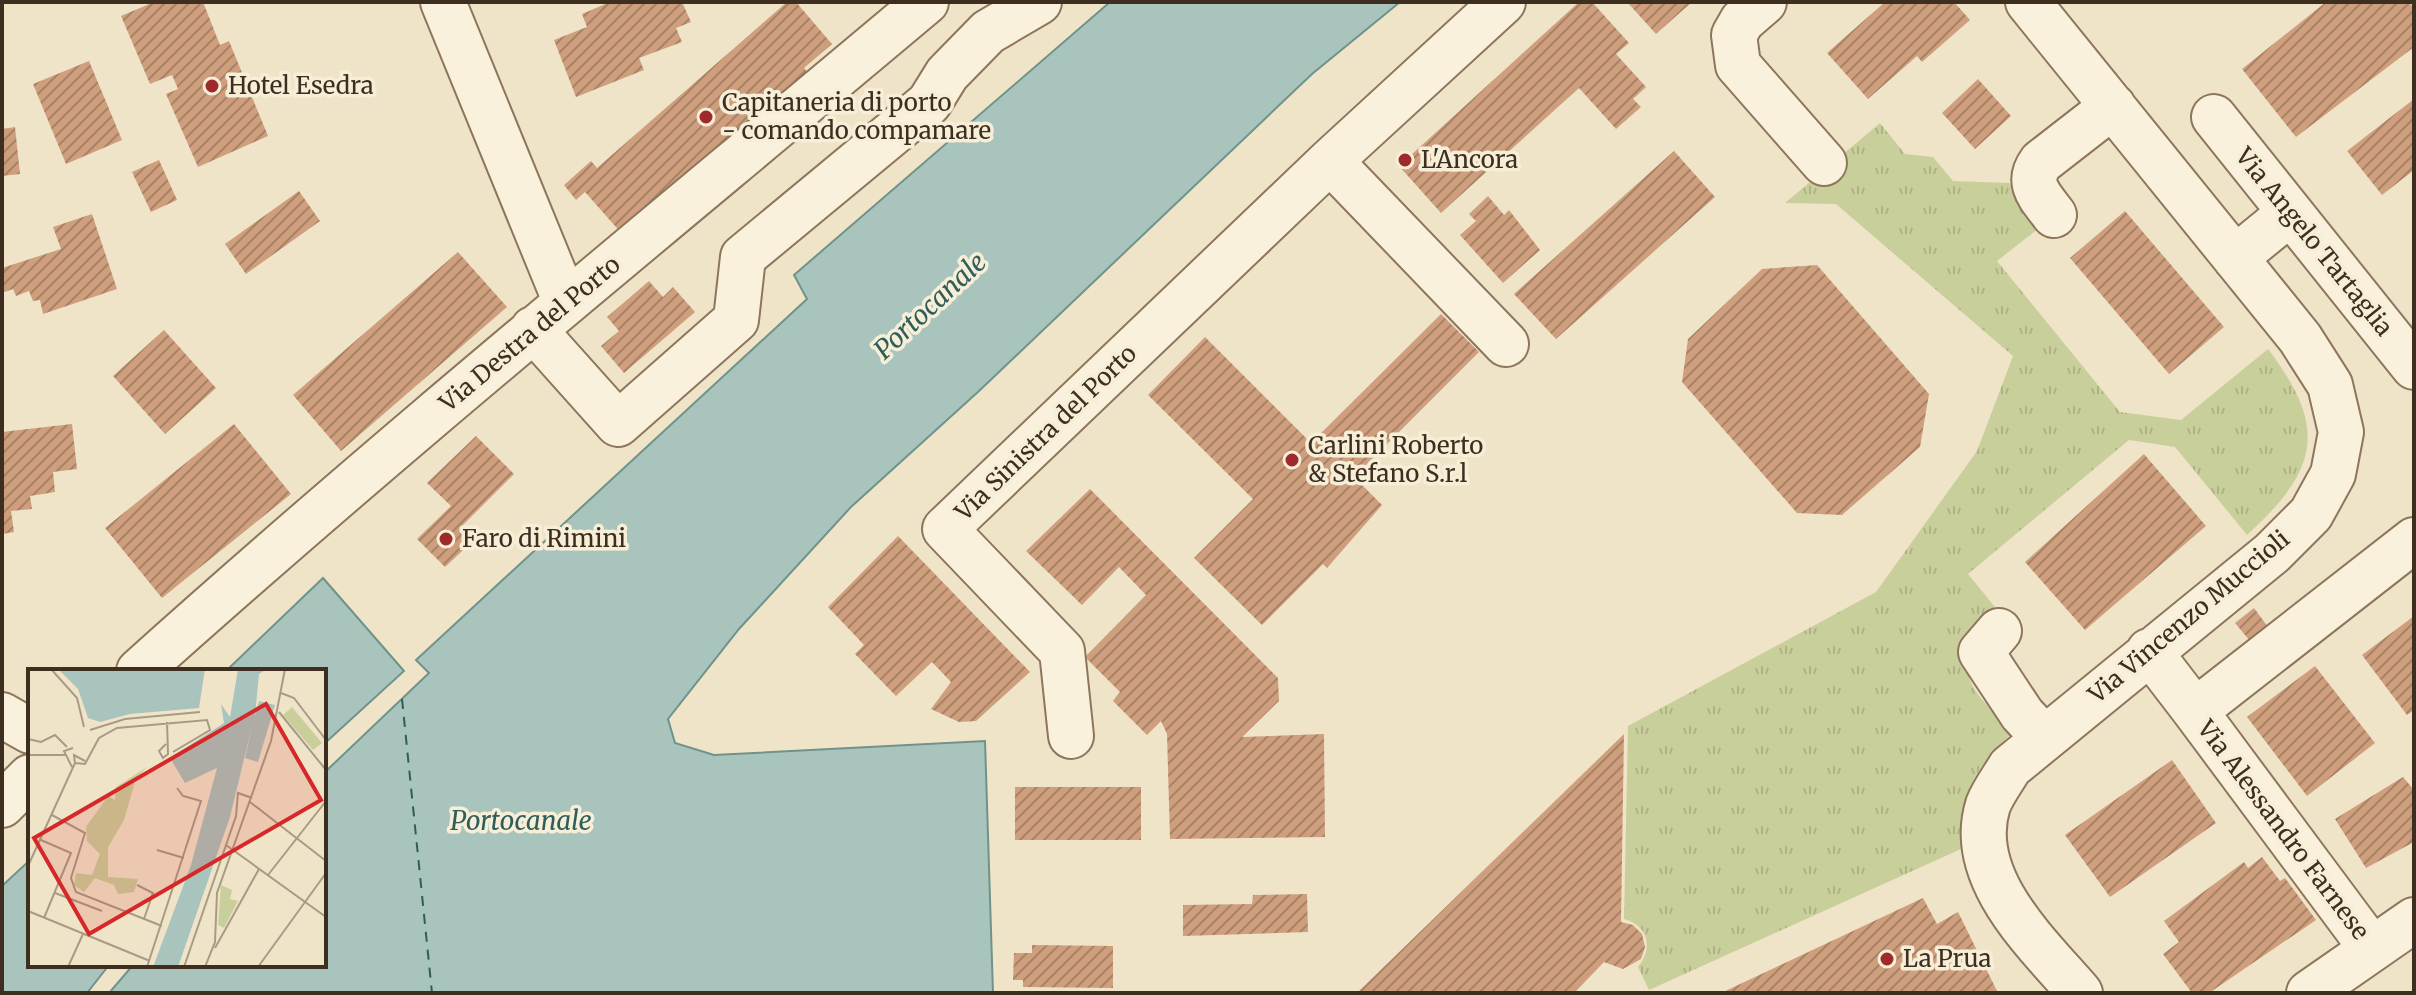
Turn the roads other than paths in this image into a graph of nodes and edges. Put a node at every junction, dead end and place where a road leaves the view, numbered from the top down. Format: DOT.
graph roads {
  1 [pos="443,2"];
  2 [pos="1039,2"];
  3 [pos="1503,2"];
  4 [pos="1764,2"];
  5 [pos="2028,2"];
  6 [pos="911,7"];
  7 [pos="947,74"];
  8 [pos="2113,106"];
  9 [pos="2214,117"];
  10 [pos="1330,161"];
  11 [pos="1824,163"];
  12 [pos="2290,213"];
  13 [pos="2054,215"];
  14 [pos="2235,258"];
  15 [pos="550,316"];
  16 [pos="1506,344"];
  17 [pos="2414,367"];
  18 [pos="2414,540"];
  19 [pos="1999,631"];
  20 [pos="2149,651"];
  21 [pos="141,669"];
  22 [pos="2195,711"];
  23 [pos="2,715"];
  24 [pos="28,730"];
  25 [pos="1071,736"];
  26 [pos="2044,738"];
  27 [pos="28,779"];
  28 [pos="2,805"];
  29 [pos="2414,920"];
  30 [pos="2372,949"];
  31 [pos="2080,993"];
  32 [pos="2309,993"];
  1 -- 15 [label="street"];
  2 -- 7 [label="street"];
  3 -- 10 [label="street, Via Sinistra del Porto"];
  4 -- 11 [label="street"];
  5 -- 8 [label="street, Via Vincenzo Muccioli"];
  6 -- 7 [label="street"];
  6 -- 15 [label="street, Via Destra del Porto"];
  7 -- 15 [label="street"];
  8 -- 13 [label="street"];
  8 -- 14 [label="street, Via Vincenzo Muccioli"];
  9 -- 12 [label="street, Via Angelo Tartaglia"];
  10 -- 16 [label="street"];
  10 -- 25 [label="street, Via Sinistra del Porto"];
  12 -- 14 [label="street"];
  12 -- 17 [label="street, Via Angelo Tartaglia"];
  14 -- 20 [label="street, Via Vincenzo Muccioli"];
  15 -- 21 [label="street, Via Destra del Porto"];
  18 -- 22 [label="street, Via Alessandro Farnese"];
  19 -- 26 [label="street"];
  20 -- 22 [label="street, Via Alessandro Farnese"];
  20 -- 26 [label="street, Via Vincenzo Muccioli"];
  22 -- 30 [label="street, Via Alessandro Farnese"];
  23 -- 24 [label="street"];
  26 -- 31 [label="street, Via Vincenzo Muccioli"];
  27 -- 28 [label="street"];
  29 -- 30 [label="street"];
  30 -- 32 [label="street"];
}
